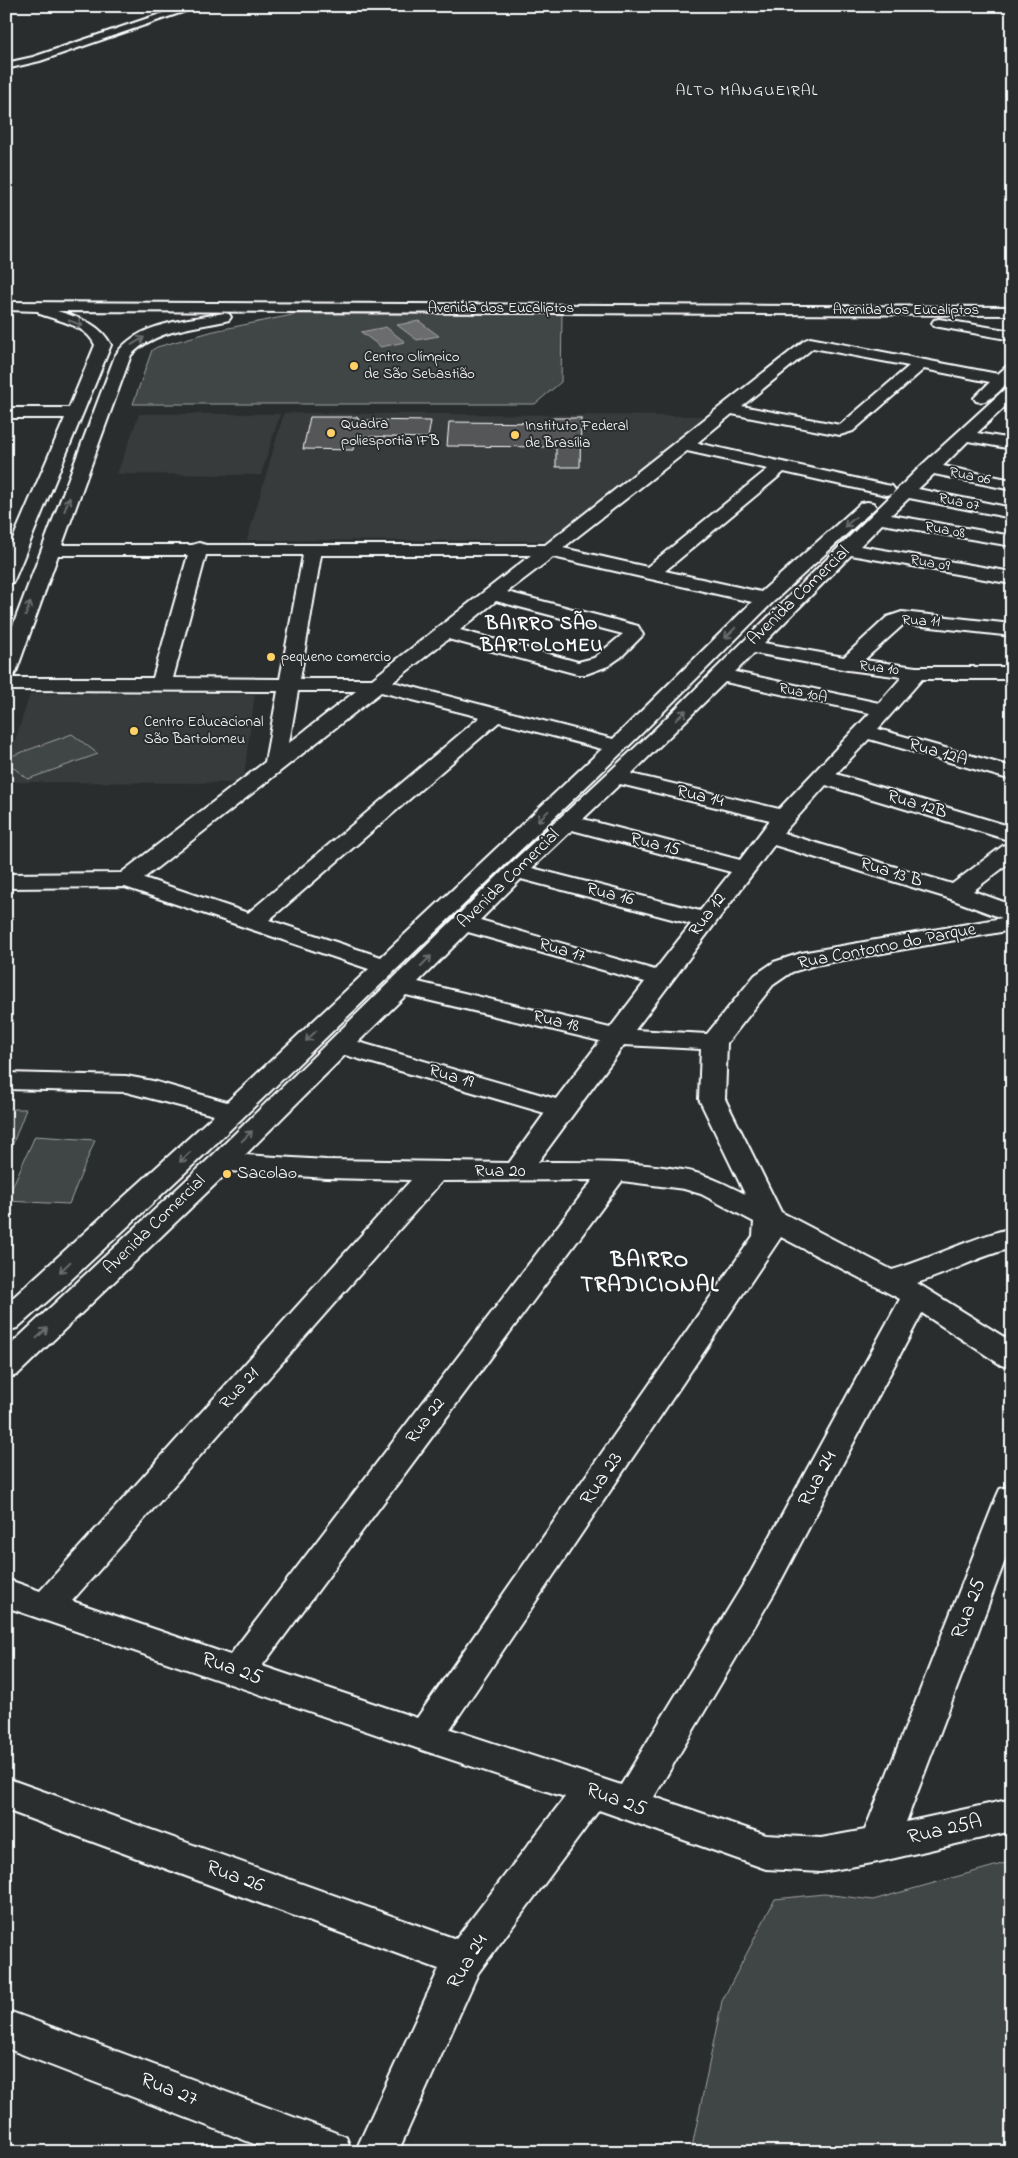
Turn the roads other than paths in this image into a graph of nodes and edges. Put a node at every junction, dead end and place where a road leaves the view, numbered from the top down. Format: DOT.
graph roads {
  1 [pos="195,6"];
  2 [pos="6,66"];
  3 [pos="6,306"];
  4 [pos="30,306"];
  5 [pos="271,306"];
  6 [pos="1012,309"];
  7 [pos="869,310"];
  8 [pos="796,311"];
  9 [pos="1012,336"];
  10 [pos="810,343"];
  11 [pos="922,363"];
  12 [pos="92,370"];
  13 [pos="116,370"];
  14 [pos="1007,389"];
  15 [pos="730,409"];
  16 [pos="6,413"];
  17 [pos="73,414"];
  18 [pos="966,436"];
  19 [pos="1012,444"];
  20 [pos="684,445"];
  21 [pos="780,467"];
  22 [pos="1012,484"];
  23 [pos="897,492"];
  24 [pos="1012,513"];
  25 [pos="6,528"];
  26 [pos="1012,541"];
  27 [pos="17,542"];
  28 [pos="52,545"];
  29 [pos="199,548"];
  30 [pos="313,549"];
  31 [pos="848,549"];
  32 [pos="548,550"];
  33 [pos="651,573"];
  34 [pos="6,578"];
  35 [pos="1012,578"];
  36 [pos="493,594"];
  37 [pos="765,599"];
  38 [pos="1012,630"];
  39 [pos="446,632"];
  40 [pos="749,646"];
  41 [pos="848,664"];
  42 [pos="6,672"];
  43 [pos="916,673"];
  44 [pos="1012,673"];
  45 [pos="722,675"];
  46 [pos="162,683"];
  47 [pos="6,684"];
  48 [pos="289,684"];
  49 [pos="379,685"];
  50 [pos="884,710"];
  51 [pos="494,716"];
  52 [pos="635,728"];
  53 [pos="864,731"];
  54 [pos="660,735"];
  55 [pos="616,746"];
  56 [pos="275,765"];
  57 [pos="1012,774"];
  58 [pos="822,776"];
  59 [pos="616,777"];
  60 [pos="568,792"];
  61 [pos="592,799"];
  62 [pos="784,817"];
  63 [pos="567,822"];
  64 [pos="1012,834"];
  65 [pos="769,836"];
  66 [pos="1012,850"];
  67 [pos="744,868"];
  68 [pos="516,871"];
  69 [pos="128,880"];
  70 [pos="6,881"];
  71 [pos="956,893"];
  72 [pos="1012,913"];
  73 [pos="705,920"];
  74 [pos="252,922"];
  75 [pos="464,923"];
  76 [pos="1012,923"];
  77 [pos="384,966"];
  78 [pos="660,979"];
  79 [pos="401,986"];
  80 [pos="334,1015"];
  81 [pos="361,1024"];
  82 [pos="617,1037"];
  83 [pos="714,1042"];
  84 [pos="339,1045"];
  85 [pos="278,1068"];
  86 [pos="306,1078"];
  87 [pos="6,1081"];
  88 [pos="562,1109"];
  89 [pos="233,1112"];
  90 [pos="222,1162"];
  91 [pos="615,1171"];
  92 [pos="434,1172"];
  93 [pos="517,1172"];
  94 [pos="769,1218"];
  95 [pos="1012,1238"];
  96 [pos="904,1288"];
  97 [pos="6,1321"];
  98 [pos="1012,1357"];
  99 [pos="6,1367"];
  100 [pos="1012,1498"];
  101 [pos="6,1593"];
  102 [pos="47,1606"];
  103 [pos="238,1671"];
  104 [pos="425,1736"];
  105 [pos="592,1790"];
  106 [pos="6,1794"];
  107 [pos="629,1805"];
  108 [pos="1012,1815"];
  109 [pos="878,1845"];
  110 [pos="464,1960"];
  111 [pos="6,2029"];
  112 [pos="331,2152"];
  113 [pos="376,2152"];
  1 -- 2 [label="street"];
  3 -- 4 [label="street, Avenida dos Eucaliptos"];
  4 -- 5 [label="street, Avenida dos Eucaliptos"];
  4 -- 12 [label="street, one-way"];
  5 -- 8 [label="street, Avenida dos Eucaliptos"];
  13 -- 5 [label="street, one-way"];
  6 -- 7 [label="street, Avenida dos Eucaliptos"];
  7 -- 8 [label="street, Avenida dos Eucaliptos"];
  7 -- 9 [label="street"];
  8 -- 10 [label="street"];
  10 -- 11 [label="street"];
  10 -- 15 [label="street"];
  11 -- 14 [label="street"];
  11 -- 15 [label="street"];
  12 -- 13 [label="street"];
  12 -- 17 [label="street"];
  28 -- 13 [label="street, one-way"];
  14 -- 18 [label="street, Avenida Comercial"];
  14 -- 23 [label="street, Avenida Comercial"];
  15 -- 20 [label="street"];
  16 -- 17 [label="street"];
  17 -- 27 [label="street"];
  18 -- 19 [label="street"];
  18 -- 23 [label="street, Avenida Comercial"];
  20 -- 21 [label="street"];
  20 -- 32 [label="street"];
  21 -- 23 [label="street"];
  21 -- 33 [label="street"];
  22 -- 23 [label="street, Rua 06"];
  23 -- 24 [label="street, Rua 07"];
  23 -- 26 [label="street, Rua 08"];
  23 -- 31 [label="street, Avenida Comercial"];
  23 -- 37 [label="street, Avenida Comercial, one-way"];
  25 -- 27 [label="street"];
  27 -- 28 [label="street"];
  27 -- 34 [label="street"];
  28 -- 29 [label="street"];
  42 -- 28 [label="street, one-way"];
  29 -- 30 [label="street"];
  29 -- 46 [label="street"];
  30 -- 32 [label="street"];
  30 -- 48 [label="street"];
  31 -- 35 [label="street, Rua 09"];
  31 -- 40 [label="street, Avenida Comercial"];
  32 -- 33 [label="street"];
  32 -- 36 [label="street"];
  33 -- 37 [label="street"];
  36 -- 39 [label="street"];
  36 -- 39 [label="street"];
  37 -- 52 [label="street, Avenida Comercial, one-way"];
  38 -- 41 [label="street, Rua 11"];
  39 -- 49 [label="street"];
  40 -- 41 [label="street, Rua 10"];
  40 -- 45 [label="street, Avenida Comercial"];
  41 -- 43 [label="street, Rua 10"];
  43 -- 44 [label="street, Rua 10"];
  43 -- 50 [label="street, Rua 12"];
  45 -- 50 [label="street, Rua 10A"];
  54 -- 45 [label="street, Avenida Comercial, one-way"];
  46 -- 47 [label="street"];
  46 -- 48 [label="street"];
  48 -- 49 [label="street"];
  48 -- 56 [label="street"];
  49 -- 51 [label="street"];
  49 -- 56 [label="street"];
  50 -- 53 [label="street, Rua 12"];
  51 -- 55 [label="street"];
  51 -- 74 [label="street"];
  52 -- 54 [label="street"];
  52 -- 55 [label="street, Avenida Comercial"];
  53 -- 57 [label="street, Rua 12A"];
  53 -- 58 [label="street, Rua 12"];
  54 -- 59 [label="street, Avenida Comercial"];
  55 -- 60 [label="street, Avenida Comercial"];
  56 -- 69 [label="street"];
  58 -- 62 [label="street, Rua 12"];
  58 -- 64 [label="street, Rua 12B"];
  59 -- 61 [label="street, Avenida Comercial"];
  59 -- 62 [label="street, Rua 14"];
  60 -- 61 [label="street"];
  60 -- 77 [label="street, Avenida Comercial, one-way"];
  61 -- 63 [label="street, Avenida Comercial"];
  62 -- 65 [label="street, Rua 12"];
  63 -- 67 [label="street, Rua 15"];
  63 -- 68 [label="street, Avenida Comercial"];
  65 -- 67 [label="street, Rua 12"];
  65 -- 71 [label="street, Rua 13 B"];
  66 -- 71 [label="street"];
  67 -- 73 [label="street, Rua 12"];
  68 -- 73 [label="street, Rua 16"];
  68 -- 75 [label="street, Avenida Comercial"];
  69 -- 70 [label="street"];
  69 -- 74 [label="street"];
  71 -- 72 [label="street, Rua 13 B"];
  73 -- 78 [label="street, Rua 12"];
  74 -- 77 [label="street"];
  75 -- 78 [label="street, Rua 17"];
  79 -- 75 [label="street, Avenida Comercial, one-way"];
  76 -- 83 [label="street, Rua Contorno do Parque"];
  77 -- 80 [label="street, Avenida Comercial"];
  78 -- 82 [label="street, Rua 12"];
  79 -- 81 [label="street, Avenida Comercial"];
  79 -- 82 [label="street, Rua 18"];
  80 -- 81 [label="street"];
  80 -- 85 [label="street, Avenida Comercial, one-way"];
  81 -- 84 [label="street, Avenida Comercial"];
  82 -- 83 [label="street, Rua 18"];
  82 -- 88 [label="street, Rua 12"];
  83 -- 94 [label="street"];
  84 -- 86 [label="street, Avenida Comercial"];
  84 -- 88 [label="street, Rua 19"];
  85 -- 86 [label="street"];
  85 -- 89 [label="street, Avenida Comercial"];
  90 -- 86 [label="street, Avenida Comercial, one-way"];
  87 -- 89 [label="street"];
  88 -- 93 [label="street, Rua 12"];
  89 -- 97 [label="street, Avenida Comercial, one-way"];
  90 -- 92 [label="street, Rua 20"];
  99 -- 90 [label="street, Avenida Comercial, one-way"];
  91 -- 93 [label="street, Rua 20"];
  91 -- 94 [label="street, Rua 20"];
  91 -- 103 [label="street, Rua 22"];
  92 -- 93 [label="street, Rua 20"];
  92 -- 102 [label="street, Rua 21"];
  94 -- 96 [label="street"];
  94 -- 104 [label="street, Rua 23"];
  95 -- 96 [label="street"];
  96 -- 98 [label="street"];
  96 -- 107 [label="street, Rua 24"];
  100 -- 109 [label="street, Rua 25"];
  101 -- 102 [label="street, Rua 25"];
  102 -- 103 [label="street, Rua 25"];
  103 -- 104 [label="street, Rua 25"];
  104 -- 105 [label="street, Rua 25"];
  105 -- 107 [label="street, Rua 25"];
  105 -- 110 [label="street, Rua 24"];
  106 -- 110 [label="street, Rua 26"];
  107 -- 109 [label="street, Rua 25"];
  108 -- 109 [label="street, Rua 25A"];
  110 -- 113 [label="street, Rua 24"];
  111 -- 112 [label="street, Rua 27"];
}
